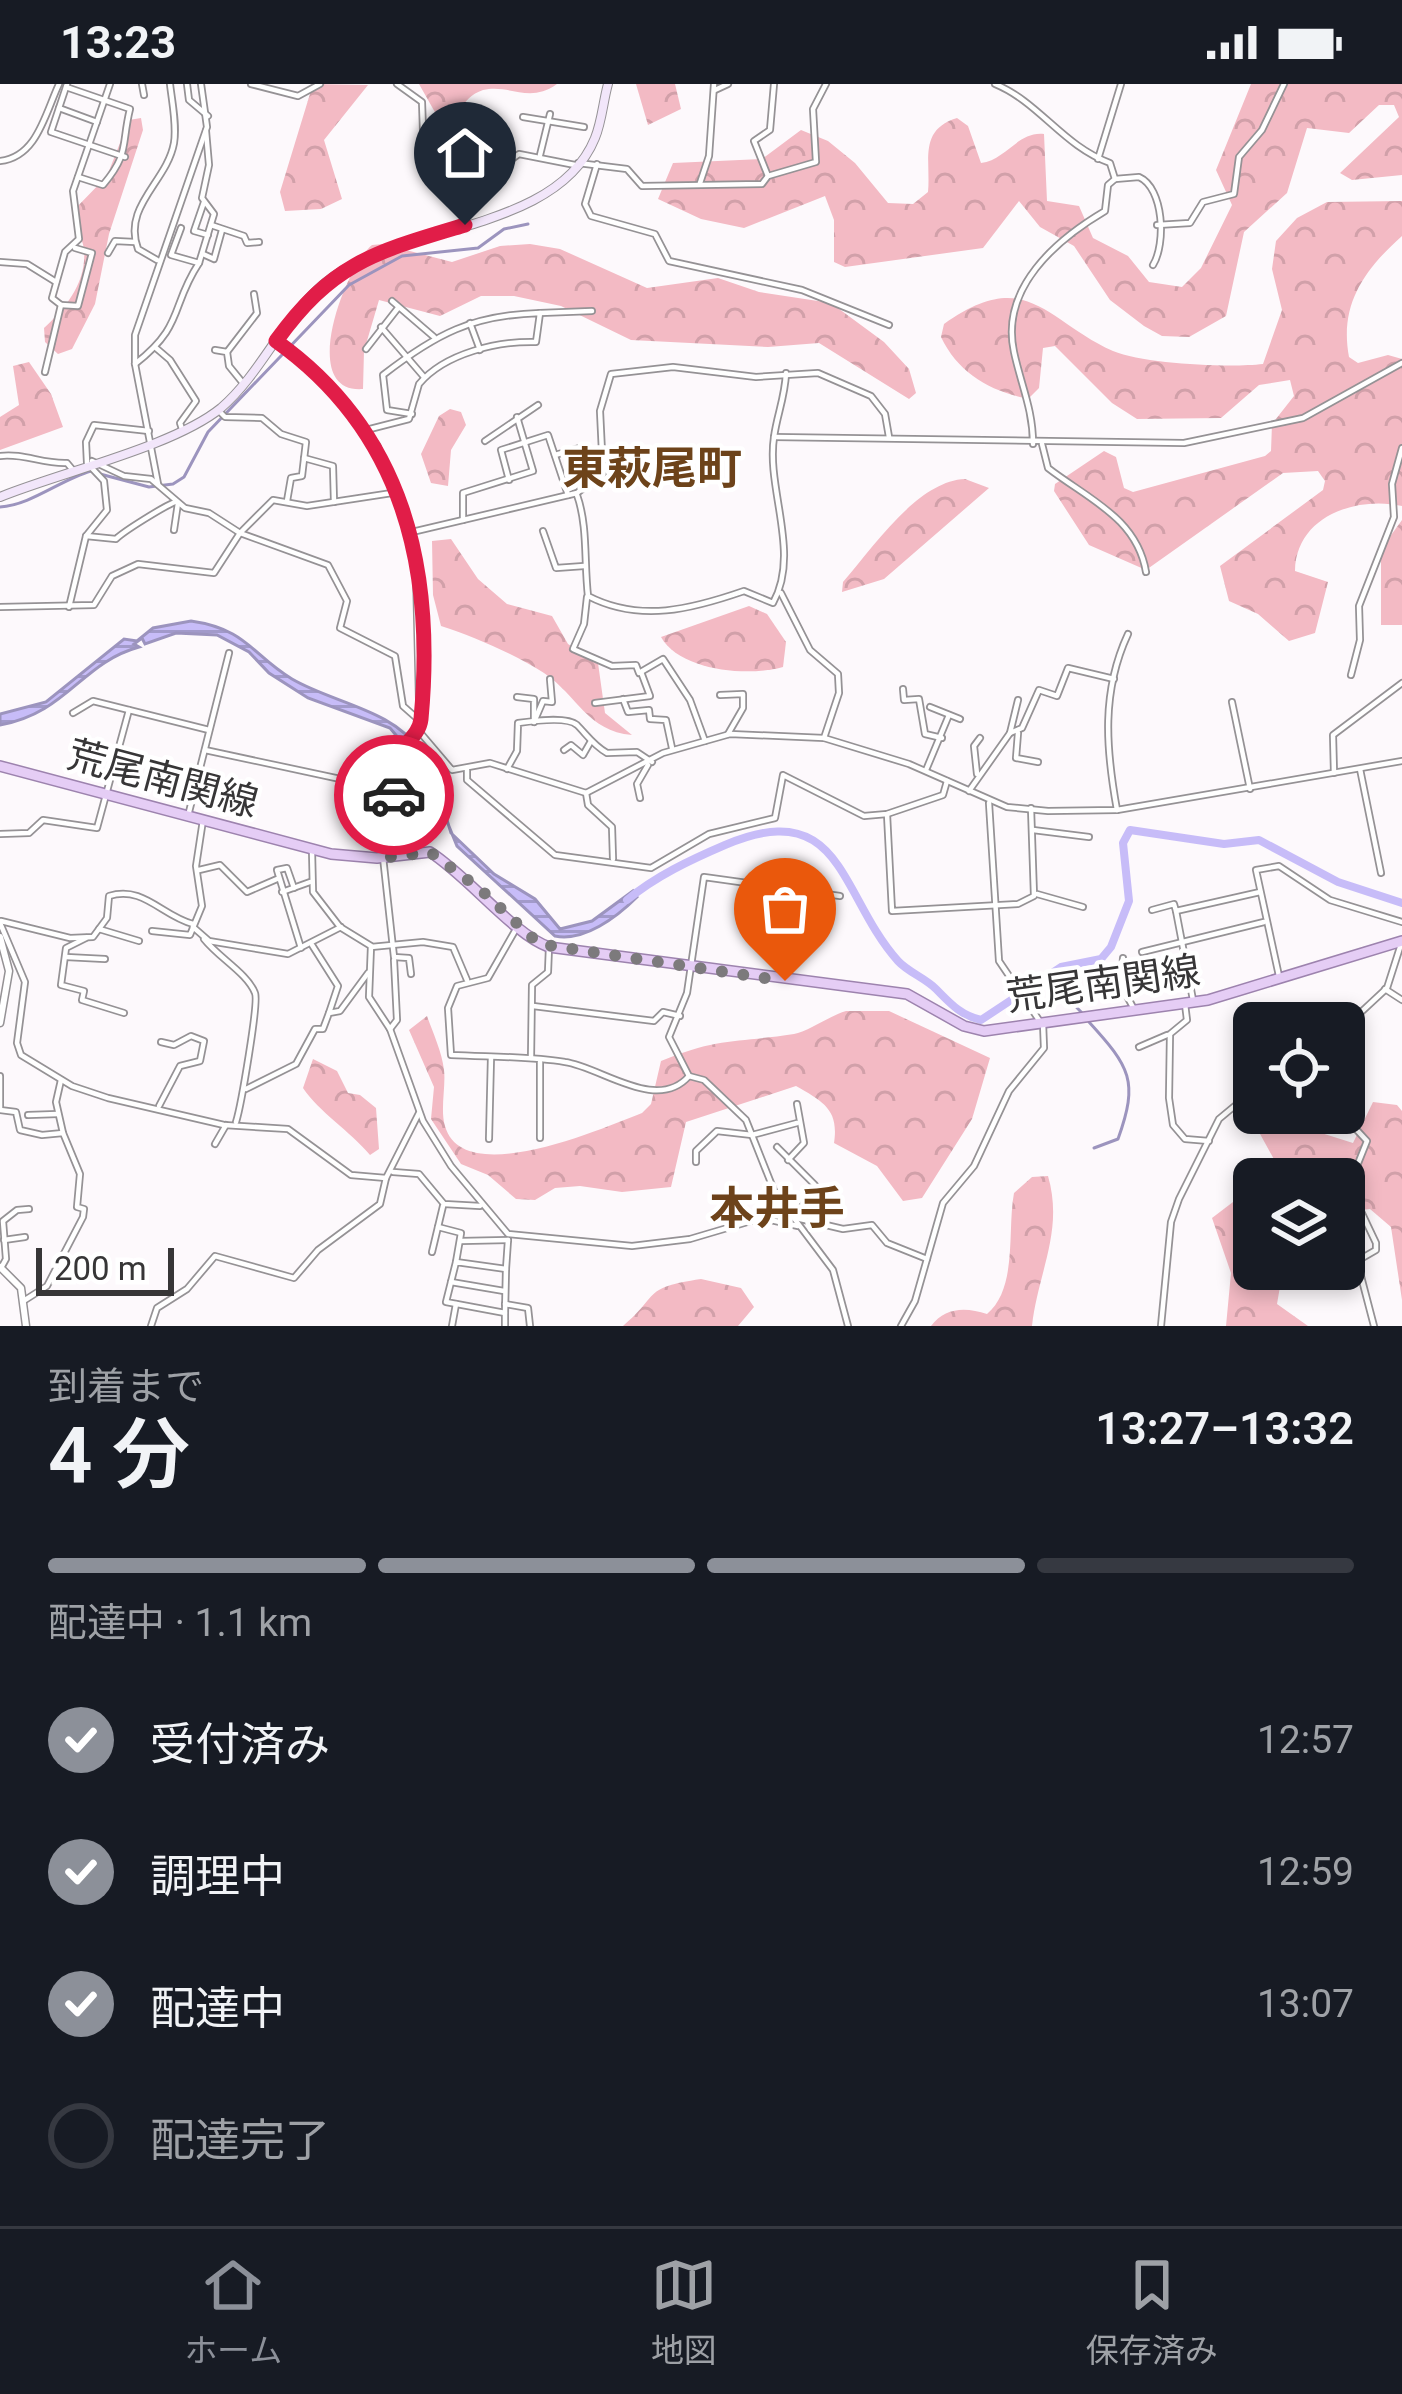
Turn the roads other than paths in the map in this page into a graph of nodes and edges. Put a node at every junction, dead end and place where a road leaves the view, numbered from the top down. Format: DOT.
graph roads {
  1 [pos="110,84"];
  2 [pos="142,84"];
  3 [pos="170,84"];
  4 [pos="187,84"];
  5 [pos="201,84"];
  6 [pos="251,84"];
  7 [pos="320,84"];
  8 [pos="397,84"];
  9 [pos="608,84"];
  10 [pos="728,84"];
  11 [pos="774,84"];
  12 [pos="826,84"];
  13 [pos="994,84"];
  14 [pos="1121,84"];
  15 [pos="1284,84"];
  16 [pos="64,85"];
  17 [pos="714,87"];
  18 [pos="144,95"];
  19 [pos="105,100"];
  20 [pos="59,108"];
  21 [pos="208,116"];
  22 [pos="523,117"];
  23 [pos="549,118"];
  24 [pos="97,122"];
  25 [pos="584,127"];
  26 [pos="206,130"];
  27 [pos="89,145"];
  28 [pos="541,155"];
  29 [pos="125,157"];
  30 [pos="1098,159"];
  31 [pos="0,161"];
  32 [pos="577,164"];
  33 [pos="598,164"];
  34 [pos="768,176"];
  35 [pos="78,177"];
  36 [pos="1115,179"];
  37 [pos="700,183"];
  38 [pos="204,202"];
  39 [pos="211,225"];
  40 [pos="1157,225"];
  41 [pos="181,228"];
  42 [pos="222,230"];
  43 [pos="208,235"];
  44 [pos="135,242"];
  45 [pos="259,242"];
  46 [pos="74,247"];
  47 [pos="108,253"];
  48 [pos="202,254"];
  49 [pos="157,260"];
  50 [pos="0,262"];
  51 [pos="199,263"];
  52 [pos="1153,265"];
  53 [pos="56,281"];
  54 [pos="254,294"];
  55 [pos="392,301"];
  56 [pos="61,305"];
  57 [pos="398,308"];
  58 [pos="592,310"];
  59 [pos="540,313"];
  60 [pos="470,323"];
  61 [pos="890,325"];
  62 [pos="381,327"];
  63 [pos="434,337"];
  64 [pos="276,341"];
  65 [pos="155,348"];
  66 [pos="367,349"];
  67 [pos="215,350"];
  68 [pos="480,350"];
  69 [pos="227,352"];
  70 [pos="409,354"];
  71 [pos="1402,363"];
  72 [pos="135,364"];
  73 [pos="46,372"];
  74 [pos="786,373"];
  75 [pos="424,377"];
  76 [pos="244,383"];
  77 [pos="538,405"];
  78 [pos="218,410"];
  79 [pos="412,414"];
  80 [pos="518,417"];
  81 [pos="182,430"];
  82 [pos="365,430"];
  83 [pos="152,436"];
  84 [pos="774,437"];
  85 [pos="889,437"];
  86 [pos="485,441"];
  87 [pos="525,442"];
  88 [pos="1038,444"];
  89 [pos="579,448"];
  90 [pos="1402,448"];
  91 [pos="555,455"];
  92 [pos="0,456"];
  93 [pos="304,458"];
  94 [pos="90,462"];
  95 [pos="72,469"];
  96 [pos="509,480"];
  97 [pos="158,484"];
  98 [pos="397,493"];
  99 [pos="573,494"];
  100 [pos="0,497"];
  101 [pos="287,501"];
  102 [pos="177,502"];
  103 [pos="334,502"];
  104 [pos="464,520"];
  105 [pos="174,530"];
  106 [pos="543,531"];
  107 [pos="410,532"];
  108 [pos="240,533"];
  109 [pos="86,536"];
  110 [pos="584,566"];
  111 [pos="1146,572"];
  112 [pos="780,584"];
  113 [pos="588,596"];
  114 [pos="0,607"];
  115 [pos="69,607"];
  116 [pos="1128,634"];
  117 [pos="229,653"];
  118 [pos="640,672"];
  119 [pos="1352,675"];
  120 [pos="550,679"];
  121 [pos="1114,680"];
  122 [pos="1402,683"];
  123 [pos="902,689"];
  124 [pos="720,695"];
  125 [pos="517,697"];
  126 [pos="623,699"];
  127 [pos="1018,700"];
  128 [pos="1232,702"];
  129 [pos="595,703"];
  130 [pos="931,707"];
  131 [pos="129,710"];
  132 [pos="73,713"];
  133 [pos="950,715"];
  134 [pos="960,719"];
  135 [pos="534,722"];
  136 [pos="418,728"];
  137 [pos="209,730"];
  138 [pos="1014,733"];
  139 [pos="728,734"];
  140 [pos="824,738"];
  141 [pos="942,738"];
  142 [pos="980,738"];
  143 [pos="591,741"];
  144 [pos="705,741"];
  145 [pos="205,749"];
  146 [pos="564,750"];
  147 [pos="673,750"];
  148 [pos="368,753"];
  149 [pos="1402,761"];
  150 [pos="1038,762"];
  151 [pos="650,763"];
  152 [pos="0,766"];
  153 [pos="1360,769"];
  154 [pos="467,770"];
  155 [pos="507,770"];
  156 [pos="925,771"];
  157 [pos="1334,773"];
  158 [pos="977,774"];
  159 [pos="947,781"];
  160 [pos="1250,789"];
  161 [pos="969,790"];
  162 [pos="586,793"];
  163 [pos="107,795"];
  164 [pos="640,798"];
  165 [pos="989,801"];
  166 [pos="1031,808"];
  167 [pos="1117,809"];
  168 [pos="886,814"];
  169 [pos="188,816"];
  170 [pos="203,820"];
  171 [pos="1033,830"];
  172 [pos="0,835"];
  173 [pos="1088,837"];
  174 [pos="312,849"];
  175 [pos="386,857"];
  176 [pos="613,860"];
  177 [pos="1382,873"];
  178 [pos="197,875"];
  179 [pos="277,879"];
  180 [pos="312,881"];
  181 [pos="294,888"];
  182 [pos="798,890"];
  183 [pos="282,892"];
  184 [pos="1035,892"];
  185 [pos="1260,892"];
  186 [pos="840,896"];
  187 [pos="995,905"];
  188 [pos="1083,907"];
  189 [pos="1152,910"];
  190 [pos="1176,911"];
  191 [pos="1265,921"];
  192 [pos="0,922"];
  193 [pos="1402,922"];
  194 [pos="193,926"];
  195 [pos="341,927"];
  196 [pos="518,927"];
  197 [pos="99,929"];
  198 [pos="152,931"];
  199 [pos="0,937"];
  200 [pos="86,938"];
  201 [pos="204,939"];
  202 [pos="139,941"];
  203 [pos="1182,941"];
  204 [pos="1402,941"];
  205 [pos="311,943"];
  206 [pos="393,946"];
  207 [pos="371,947"];
  208 [pos="549,947"];
  209 [pos="302,948"];
  210 [pos="1142,952"];
  211 [pos="66,957"];
  212 [pos="394,957"];
  213 [pos="1123,958"];
  214 [pos="105,959"];
  215 [pos="690,967"];
  216 [pos="369,972"];
  217 [pos="412,974"];
  218 [pos="466,980"];
  219 [pos="785,981"];
  220 [pos="1280,982"];
  221 [pos="1385,989"];
  222 [pos="1402,1000"];
  223 [pos="1190,1003"];
  224 [pos="533,1006"];
  225 [pos="1365,1008"];
  226 [pos="1135,1011"];
  227 [pos="124,1013"];
  228 [pos="329,1013"];
  229 [pos="680,1016"];
  230 [pos="0,1023"];
  231 [pos="1042,1023"];
  232 [pos="390,1029"];
  233 [pos="1170,1034"];
  234 [pos="161,1042"];
  235 [pos="1139,1046"];
  236 [pos="491,1057"];
  237 [pos="531,1058"];
  238 [pos="540,1062"];
  239 [pos="0,1076"];
  240 [pos="689,1076"];
  241 [pos="61,1080"];
  242 [pos="246,1089"];
  243 [pos="797,1104"];
  244 [pos="159,1106"];
  245 [pos="1233,1107"];
  246 [pos="421,1108"];
  247 [pos="16,1112"];
  248 [pos="58,1114"];
  249 [pos="236,1122"];
  250 [pos="797,1123"];
  251 [pos="227,1124"];
  252 [pos="63,1133"];
  253 [pos="1360,1134"];
  254 [pos="750,1135"];
  255 [pos="540,1138"];
  256 [pos="489,1139"];
  257 [pos="1209,1141"];
  258 [pos="215,1144"];
  259 [pos="777,1147"];
  260 [pos="788,1160"];
  261 [pos="696,1162"];
  262 [pos="393,1172"];
  263 [pos="386,1178"];
  264 [pos="445,1204"];
  265 [pos="484,1208"];
  266 [pos="28,1209"];
  267 [pos="793,1218"];
  268 [pos="799,1226"];
  269 [pos="438,1227"];
  270 [pos="25,1237"];
  271 [pos="508,1237"];
  272 [pos="4,1240"];
  273 [pos="460,1241"];
  274 [pos="431,1252"];
  275 [pos="927,1259"];
  276 [pos="456,1262"];
  277 [pos="1,1267"];
  278 [pos="506,1269"];
  279 [pos="451,1282"];
  280 [pos="506,1292"];
  281 [pos="24,1300"];
  282 [pos="456,1304"];
  283 [pos="505,1304"];
  284 [pos="506,1313"];
  285 [pos="26,1326"];
  286 [pos="151,1326"];
  287 [pos="452,1326"];
  288 [pos="505,1326"];
  289 [pos="530,1326"];
  290 [pos="848,1326"];
  291 [pos="901,1326"];
  292 [pos="1161,1326"];
  293 [pos="1373,1326"];
  1 -- 19 [label="street"];
  2 -- 18 [label="street"];
  3 -- 44 [label="street"];
  4 -- 21 [label="street"];
  5 -- 21 [label="street"];
  6 -- 7 [label="street"];
  8 -- 28 [label="street"];
  9 -- 32 [label="main road"];
  10 -- 17 [label="street"];
  11 -- 34 [label="street"];
  12 -- 34 [label="street"];
  13 -- 30 [label="street"];
  14 -- 30 [label="street"];
  15 -- 40 [label="street"];
  16 -- 19 [label="street"];
  16 -- 20 [label="street"];
  16 -- 31 [label="street"];
  17 -- 37 [label="street"];
  19 -- 24 [label="street"];
  19 -- 29 [label="street"];
  20 -- 24 [label="street"];
  20 -- 27 [label="street"];
  21 -- 26 [label="street"];
  22 -- 23 [label="street"];
  23 -- 25 [label="street"];
  23 -- 28 [label="street"];
  24 -- 27 [label="street"];
  26 -- 38 [label="street"];
  26 -- 49 [label="street"];
  27 -- 29 [label="street"];
  27 -- 35 [label="street"];
  28 -- 32 [label="street"];
  29 -- 35 [label="street"];
  30 -- 36 [label="street"];
  32 -- 33 [label="street"];
  32 -- 64 [label="main road"];
  33 -- 37 [label="street"];
  33 -- 61 [label="street"];
  34 -- 37 [label="street"];
  35 -- 46 [label="street"];
  36 -- 40 [label="street"];
  36 -- 88 [label="street"];
  38 -- 39 [label="street"];
  38 -- 43 [label="street"];
  39 -- 42 [label="street"];
  39 -- 43 [label="street"];
  40 -- 52 [label="street"];
  41 -- 51 [label="street"];
  42 -- 45 [label="street"];
  42 -- 48 [label="street"];
  43 -- 48 [label="street"];
  44 -- 47 [label="street"];
  44 -- 49 [label="street"];
  46 -- 53 [label="street"];
  46 -- 56 [label="street"];
  48 -- 51 [label="street"];
  49 -- 72 [label="street"];
  50 -- 53 [label="street"];
  51 -- 65 [label="street"];
  53 -- 56 [label="street"];
  54 -- 69 [label="street"];
  55 -- 57 [label="street"];
  56 -- 73 [label="street"];
  57 -- 62 [label="street"];
  57 -- 63 [label="street"];
  58 -- 59 [label="street"];
  59 -- 60 [label="street"];
  59 -- 68 [label="street"];
  60 -- 63 [label="street"];
  60 -- 68 [label="street"];
  62 -- 66 [label="street"];
  62 -- 70 [label="street"];
  63 -- 70 [label="street"];
  64 -- 76 [label="main road"];
  64 -- 82 [label="street"];
  65 -- 72 [label="street"];
  65 -- 81 [label="street"];
  67 -- 69 [label="street"];
  68 -- 75 [label="street"];
  69 -- 76 [label="street"];
  70 -- 75 [label="street"];
  70 -- 79 [label="street"];
  71 -- 88 [label="street"];
  72 -- 83 [label="street"];
  74 -- 84 [label="street"];
  74 -- 85 [label="street"];
  74 -- 99 [label="street"];
  75 -- 79 [label="street"];
  76 -- 78 [label="main road"];
  77 -- 80 [label="street"];
  78 -- 81 [label="main road"];
  78 -- 93 [label="street"];
  79 -- 82 [label="street"];
  80 -- 86 [label="street"];
  80 -- 87 [label="street"];
  81 -- 83 [label="main road"];
  82 -- 98 [label="street"];
  83 -- 94 [label="main road"];
  83 -- 94 [label="street"];
  83 -- 97 [label="street"];
  84 -- 85 [label="street"];
  84 -- 112 [label="street"];
  85 -- 88 [label="street"];
  87 -- 91 [label="street"];
  87 -- 96 [label="street"];
  87 -- 96 [label="street"];
  88 -- 111 [label="street"];
  89 -- 91 [label="street"];
  90 -- 119 [label="street"];
  91 -- 99 [label="street"];
  92 -- 95 [label="street"];
  93 -- 101 [label="street"];
  93 -- 103 [label="street"];
  94 -- 95 [label="main road"];
  94 -- 97 [label="street"];
  94 -- 109 [label="street"];
  95 -- 100 [label="main road"];
  96 -- 104 [label="street"];
  97 -- 102 [label="street"];
  98 -- 103 [label="street"];
  98 -- 107 [label="street"];
  99 -- 104 [label="street"];
  99 -- 110 [label="street"];
  101 -- 103 [label="street"];
  101 -- 108 [label="street"];
  102 -- 105 [label="street"];
  102 -- 108 [label="street"];
  102 -- 109 [label="street"];
  104 -- 107 [label="street"];
  106 -- 110 [label="street"];
  107 -- 136 [label="street"];
  108 -- 115 [label="street"];
  108 -- 136 [label="street"];
  109 -- 115 [label="street"];
  110 -- 113 [label="street"];
  112 -- 113 [label="street"];
  112 -- 140 [label="street"];
  113 -- 118 [label="street"];
  114 -- 115 [label="street"];
  116 -- 121 [label="street"];
  117 -- 137 [label="street"];
  118 -- 126 [label="street"];
  118 -- 144 [label="street"];
  120 -- 135 [label="street"];
  121 -- 138 [label="street"];
  121 -- 167 [label="street"];
  122 -- 157 [label="street"];
  123 -- 141 [label="street"];
  124 -- 139 [label="street"];
  125 -- 135 [label="street"];
  126 -- 129 [label="street"];
  126 -- 147 [label="street"];
  127 -- 138 [label="street"];
  128 -- 160 [label="street"];
  130 -- 133 [label="street"];
  131 -- 132 [label="street"];
  131 -- 137 [label="street"];
  131 -- 163 [label="street"];
  133 -- 134 [label="street"];
  133 -- 141 [label="street"];
  135 -- 143 [label="street"];
  135 -- 155 [label="street"];
  136 -- 154 [label="street"];
  136 -- 175 [label="street"];
  137 -- 145 [label="street"];
  138 -- 150 [label="street"];
  138 -- 158 [label="street"];
  139 -- 140 [label="street"];
  139 -- 144 [label="street"];
  140 -- 156 [label="street"];
  141 -- 156 [label="street"];
  142 -- 158 [label="street"];
  143 -- 146 [label="street"];
  143 -- 151 [label="street"];
  144 -- 147 [label="street"];
  145 -- 148 [label="street"];
  145 -- 169 [label="street"];
  147 -- 151 [label="street"];
  149 -- 153 [label="street"];
  151 -- 162 [label="street"];
  151 -- 164 [label="street"];
  152 -- 163 [label="main road, 荒尾南関線"];
  153 -- 157 [label="street"];
  153 -- 177 [label="street"];
  154 -- 155 [label="street"];
  154 -- 176 [label="street"];
  155 -- 162 [label="street"];
  156 -- 159 [label="street"];
  157 -- 160 [label="street"];
  158 -- 161 [label="street"];
  159 -- 161 [label="street"];
  159 -- 168 [label="street"];
  160 -- 167 [label="street"];
  161 -- 165 [label="street"];
  162 -- 176 [label="street"];
  163 -- 169 [label="main road, 荒尾南関線"];
  163 -- 172 [label="street"];
  165 -- 166 [label="street"];
  165 -- 187 [label="street"];
  166 -- 167 [label="street"];
  166 -- 171 [label="street"];
  168 -- 176 [label="street"];
  168 -- 187 [label="street"];
  169 -- 170 [label="main road, 荒尾南関線"];
  170 -- 174 [label="main road, 荒尾南関線"];
  170 -- 178 [label="street"];
  171 -- 173 [label="street"];
  171 -- 184 [label="street"];
  174 -- 175 [label="main road, 荒尾南関線"];
  174 -- 180 [label="street"];
  175 -- 196 [label="main road, 荒尾南関線"];
  175 -- 206 [label="street"];
  178 -- 179 [label="street"];
  178 -- 194 [label="street"];
  179 -- 181 [label="street"];
  179 -- 183 [label="street"];
  180 -- 181 [label="street"];
  180 -- 195 [label="street"];
  181 -- 183 [label="street"];
  182 -- 186 [label="street"];
  182 -- 215 [label="street"];
  182 -- 219 [label="street"];
  183 -- 209 [label="street"];
  184 -- 187 [label="street"];
  184 -- 188 [label="street"];
  185 -- 190 [label="street"];
  185 -- 191 [label="street"];
  185 -- 193 [label="street"];
  187 -- 231 [label="street"];
  189 -- 190 [label="street"];
  190 -- 203 [label="street"];
  191 -- 203 [label="street"];
  191 -- 220 [label="street"];
  192 -- 200 [label="street"];
  192 -- 241 [label="street"];
  194 -- 197 [label="street"];
  194 -- 198 [label="street"];
  194 -- 201 [label="street"];
  195 -- 205 [label="street"];
  195 -- 207 [label="street"];
  196 -- 208 [label="main road, 荒尾南関線"];
  196 -- 218 [label="street"];
  197 -- 200 [label="street"];
  197 -- 202 [label="street"];
  199 -- 230 [label="street"];
  200 -- 211 [label="street"];
  201 -- 209 [label="street"];
  201 -- 242 [label="street"];
  203 -- 210 [label="street"];
  203 -- 223 [label="street"];
  204 -- 220 [label="main road, 荒尾南関線"];
  204 -- 221 [label="street"];
  205 -- 209 [label="street"];
  205 -- 228 [label="street"];
  206 -- 207 [label="street"];
  206 -- 212 [label="street"];
  206 -- 218 [label="street"];
  207 -- 216 [label="street"];
  208 -- 215 [label="main road, 荒尾南関線"];
  208 -- 224 [label="street"];
  211 -- 214 [label="street"];
  211 -- 227 [label="street"];
  212 -- 217 [label="street"];
  212 -- 232 [label="street"];
  213 -- 226 [label="street"];
  215 -- 219 [label="main road, 荒尾南関線"];
  215 -- 229 [label="street"];
  216 -- 228 [label="street"];
  216 -- 232 [label="street"];
  218 -- 236 [label="street"];
  219 -- 231 [label="main road, 荒尾南関線"];
  220 -- 223 [label="main road, 荒尾南関線"];
  221 -- 222 [label="street"];
  221 -- 225 [label="street"];
  223 -- 226 [label="main road, 荒尾南関線"];
  223 -- 233 [label="street"];
  224 -- 229 [label="street"];
  224 -- 237 [label="street"];
  226 -- 231 [label="main road, 荒尾南関線"];
  228 -- 242 [label="street"];
  229 -- 240 [label="street"];
  231 -- 275 [label="street"];
  232 -- 246 [label="street"];
  233 -- 235 [label="street"];
  233 -- 257 [label="street"];
  234 -- 244 [label="street"];
  236 -- 237 [label="street"];
  236 -- 256 [label="street"];
  237 -- 238 [label="street"];
  238 -- 240 [label="street"];
  238 -- 255 [label="street"];
  239 -- 247 [label="street"];
  240 -- 254 [label="street"];
  241 -- 244 [label="street"];
  241 -- 248 [label="street"];
  242 -- 249 [label="street"];
  243 -- 250 [label="street"];
  244 -- 251 [label="street"];
  245 -- 257 [label="street"];
  246 -- 262 [label="street"];
  246 -- 265 [label="street"];
  247 -- 248 [label="street"];
  247 -- 252 [label="street"];
  248 -- 252 [label="street"];
  249 -- 251 [label="street"];
  249 -- 263 [label="street"];
  250 -- 254 [label="street"];
  250 -- 260 [label="street"];
  251 -- 258 [label="street"];
  252 -- 281 [label="street"];
  253 -- 293 [label="street"];
  254 -- 261 [label="street"];
  254 -- 267 [label="street"];
  257 -- 292 [label="street"];
  259 -- 260 [label="street"];
  260 -- 267 [label="street"];
  262 -- 263 [label="street"];
  262 -- 264 [label="street"];
  263 -- 286 [label="street"];
  264 -- 265 [label="street"];
  264 -- 269 [label="street"];
  265 -- 271 [label="street"];
  266 -- 272 [label="street"];
  267 -- 268 [label="street"];
  267 -- 275 [label="street"];
  268 -- 271 [label="street"];
  268 -- 290 [label="street"];
  269 -- 273 [label="street"];
  269 -- 274 [label="street"];
  270 -- 272 [label="street"];
  271 -- 273 [label="street"];
  271 -- 278 [label="street"];
  272 -- 277 [label="street"];
  273 -- 276 [label="street"];
  275 -- 291 [label="street"];
  276 -- 278 [label="street"];
  276 -- 279 [label="street"];
  277 -- 281 [label="street"];
  278 -- 280 [label="street"];
  279 -- 280 [label="street"];
  279 -- 282 [label="street"];
  280 -- 283 [label="street"];
  281 -- 285 [label="street"];
  282 -- 284 [label="street"];
  282 -- 287 [label="street"];
  283 -- 284 [label="street"];
  283 -- 289 [label="street"];
  284 -- 288 [label="street"];
}
